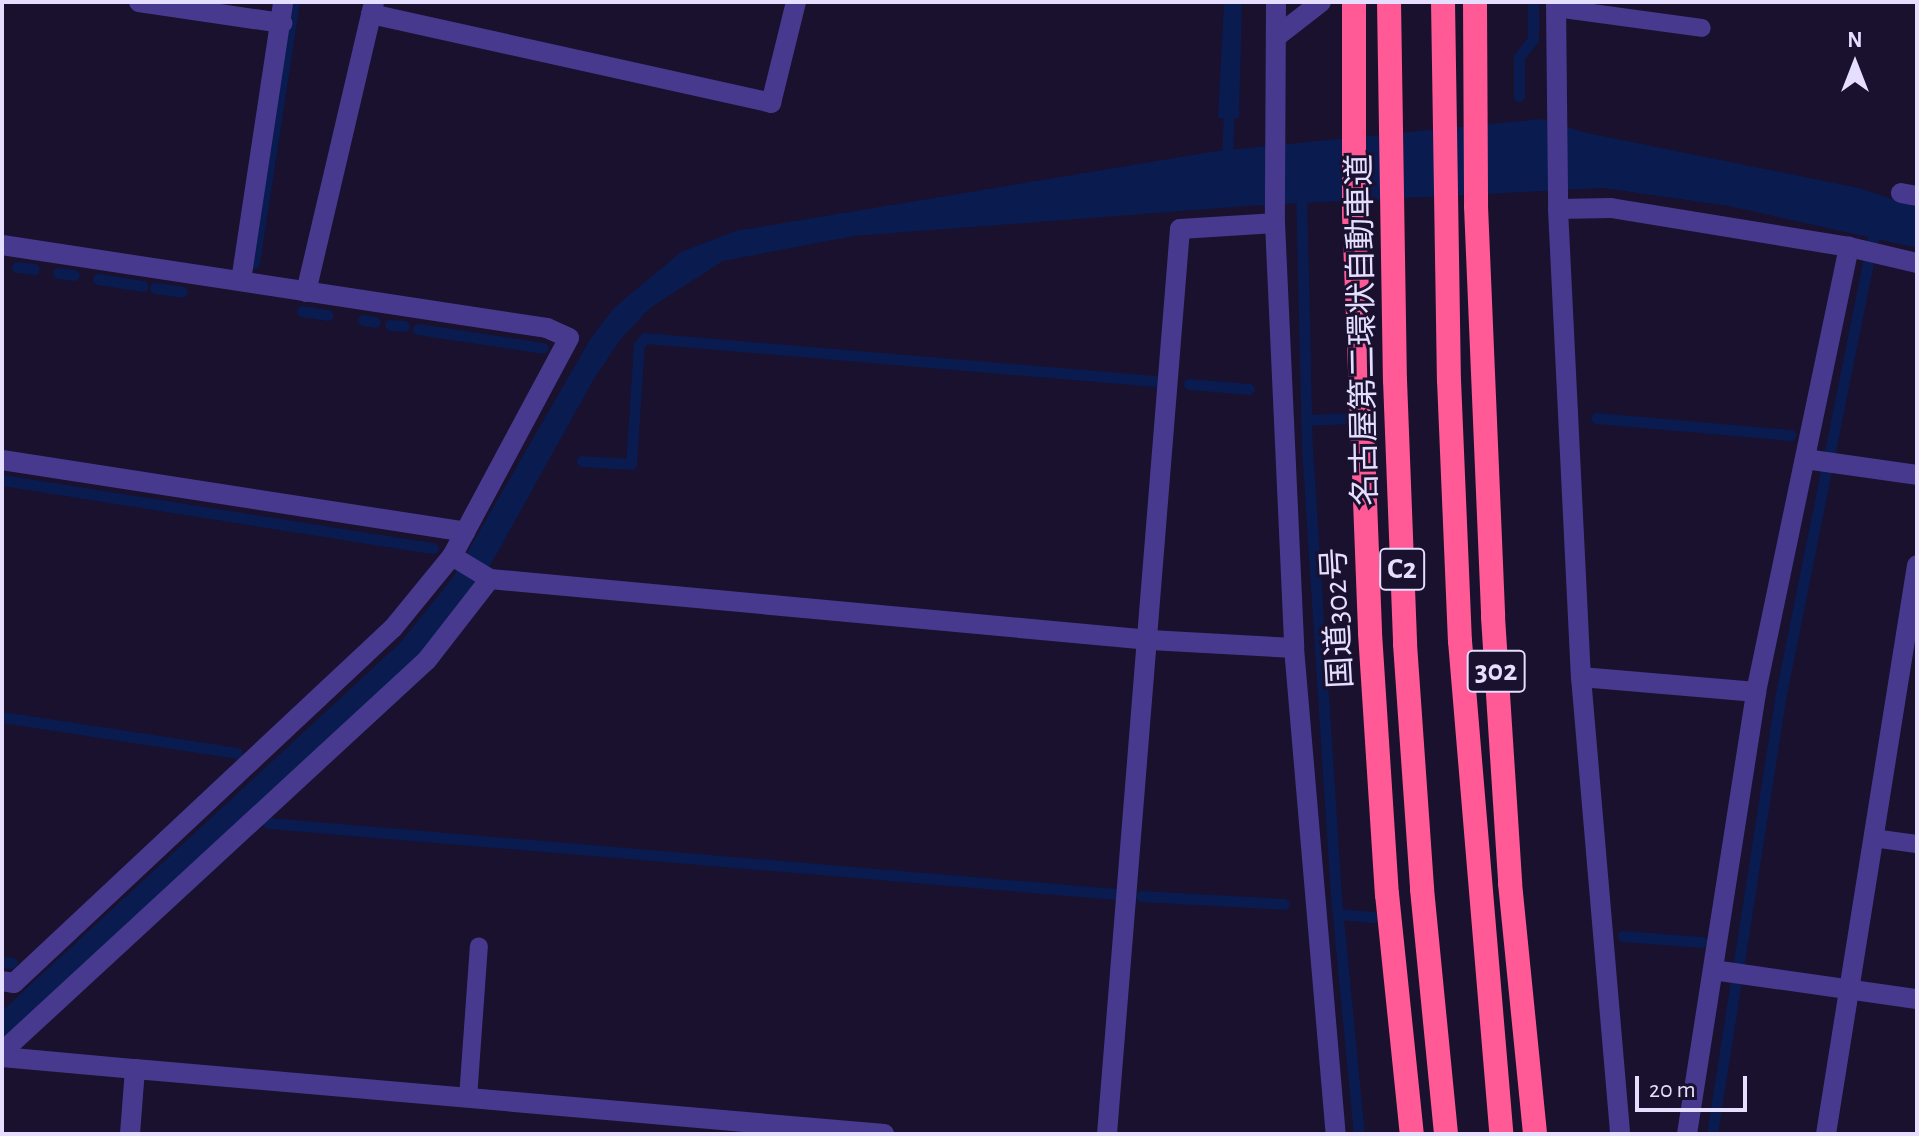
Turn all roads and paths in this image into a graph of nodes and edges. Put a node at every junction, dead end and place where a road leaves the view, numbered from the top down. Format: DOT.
graph roads {
  1 [pos="139,2"];
  2 [pos="283,2"];
  3 [pos="796,2"];
  4 [pos="1276,2"];
  5 [pos="1321,2"];
  6 [pos="1354,2"];
  7 [pos="1389,2"];
  8 [pos="1443,2"];
  9 [pos="1475,2"];
  10 [pos="1556,5"];
  11 [pos="373,8"];
  12 [pos="282,23"];
  13 [pos="1702,28"];
  14 [pos="1276,37"];
  15 [pos="1558,202"];
  16 [pos="1275,223"];
  17 [pos="2,245"];
  18 [pos="1863,250"];
  19 [pos="1917,263"];
  20 [pos="241,281"];
  21 [pos="306,292"];
  22 [pos="2,460"];
  23 [pos="1811,460"];
  24 [pos="1917,475"];
  25 [pos="465,532"];
  26 [pos="455,558"];
  27 [pos="1917,565"];
  28 [pos="488,578"];
  29 [pos="1150,640"];
  30 [pos="1294,648"];
  31 [pos="1581,677"];
  32 [pos="1908,680"];
  33 [pos="1756,692"];
  34 [pos="1873,838"];
  35 [pos="1917,844"];
  36 [pos="479,946"];
  37 [pos="1720,971"];
  38 [pos="6,986"];
  39 [pos="1849,989"];
  40 [pos="1917,999"];
  41 [pos="2,1054"];
  42 [pos="135,1069"];
  43 [pos="468,1098"];
  44 [pos="830,1132"];
  45 [pos="130,1134"];
  46 [pos="884,1134"];
  47 [pos="1107,1134"];
  48 [pos="1336,1134"];
  49 [pos="1412,1134"];
  50 [pos="1446,1134"];
  51 [pos="1501,1134"];
  52 [pos="1535,1134"];
  53 [pos="1620,1134"];
  54 [pos="1687,1134"];
  55 [pos="1826,1134"];
  1 -- 12 [label="street"];
  2 -- 12 [label="street"];
  3 -- 11 [label="street"];
  4 -- 14 [label="street"];
  5 -- 14 [label="street"];
  6 -- 49 [label="highway, 国道302号"];
  7 -- 50 [label="highway, 名古屋第二環状自動車道 / C2"];
  8 -- 51 [label="highway, C2"];
  9 -- 52 [label="highway, 302"];
  10 -- 13 [label="lane"];
  10 -- 15 [label="street"];
  11 -- 21 [label="street"];
  12 -- 20 [label="street"];
  14 -- 16 [label="street"];
  15 -- 18 [label="street"];
  15 -- 31 [label="street"];
  16 -- 29 [label="street"];
  16 -- 30 [label="street"];
  17 -- 20 [label="street"];
  18 -- 19 [label="street"];
  18 -- 23 [label="street"];
  20 -- 21 [label="street"];
  21 -- 25 [label="street"];
  22 -- 25 [label="street"];
  23 -- 24 [label="street"];
  23 -- 33 [label="street"];
  25 -- 26 [label="street"];
  26 -- 28 [label="street"];
  26 -- 38 [label="street"];
  27 -- 32 [label="street"];
  28 -- 29 [label="street"];
  28 -- 41 [label="street"];
  29 -- 30 [label="street"];
  29 -- 47 [label="street"];
  30 -- 48 [label="street"];
  31 -- 33 [label="street"];
  31 -- 53 [label="street"];
  32 -- 34 [label="street"];
  33 -- 37 [label="street"];
  34 -- 35 [label="lane"];
  34 -- 39 [label="street"];
  36 -- 43 [label="lane"];
  37 -- 39 [label="street"];
  37 -- 54 [label="street"];
  39 -- 40 [label="street"];
  39 -- 55 [label="street"];
  41 -- 42 [label="street"];
  42 -- 43 [label="street"];
  42 -- 45 [label="street"];
  43 -- 44 [label="street"];
  44 -- 46 [label="street"];
}
